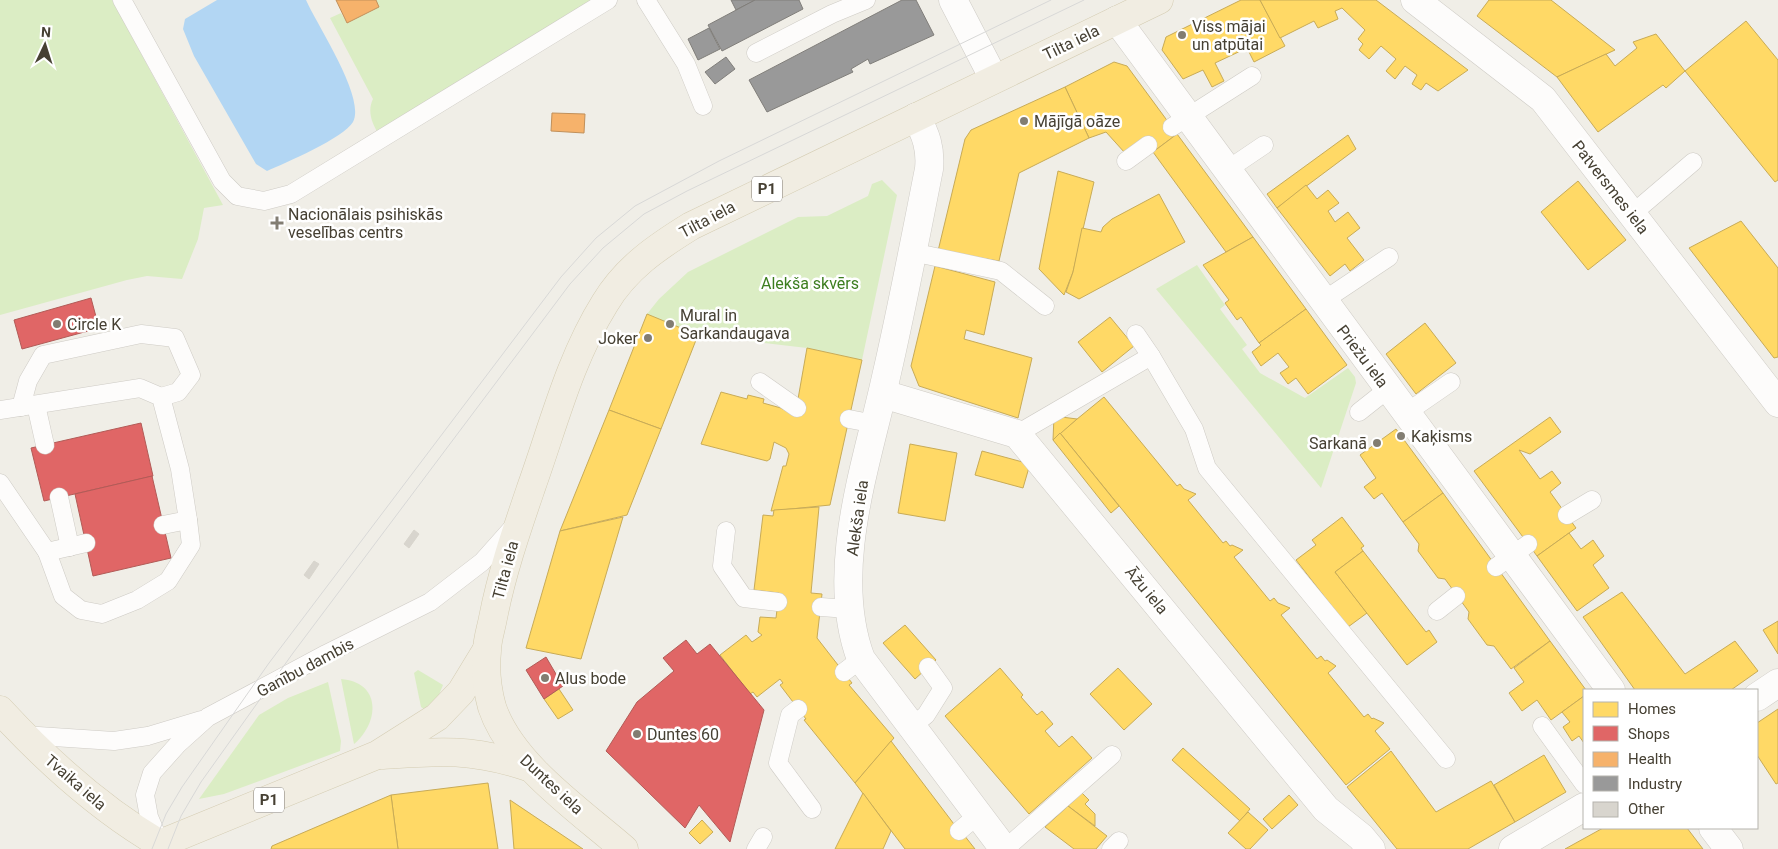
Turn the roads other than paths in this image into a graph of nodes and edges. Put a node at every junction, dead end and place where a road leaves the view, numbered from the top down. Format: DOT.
graph roads {
  1 [pos="122,0"];
  2 [pos="608,0"];
  3 [pos="646,0"];
  4 [pos="866,0"];
  5 [pos="953,0"];
  6 [pos="1159,0"];
  7 [pos="1415,0"];
  8 [pos="828,7"];
  9 [pos="1117,20"];
  10 [pos="756,53"];
  11 [pos="1252,76"];
  12 [pos="994,79"];
  13 [pos="703,106"];
  14 [pos="916,117"];
  15 [pos="1180,122"];
  16 [pos="1148,145"];
  17 [pos="1264,145"];
  18 [pos="1126,161"];
  19 [pos="1693,162"];
  20 [pos="1227,170"];
  21 [pos="1632,214"];
  22 [pos="912,252"];
  23 [pos="1389,257"];
  24 [pos="1323,302"];
  25 [pos="1045,306"];
  26 [pos="1136,334"];
  27 [pos="1151,356"];
  28 [pos="760,382"];
  29 [pos="1451,382"];
  30 [pos="1388,389"];
  31 [pos="883,394"];
  32 [pos="161,397"];
  33 [pos="1778,403"];
  34 [pos="28,406"];
  35 [pos="797,408"];
  36 [pos="0,410"];
  37 [pos="1359,412"];
  38 [pos="1406,413"];
  39 [pos="849,419"];
  40 [pos="875,424"];
  41 [pos="1017,434"];
  42 [pos="45,445"];
  43 [pos="0,483"];
  44 [pos="59,498"];
  45 [pos="1592,500"];
  46 [pos="1567,515"];
  47 [pos="188,520"];
  48 [pos="519,520"];
  49 [pos="163,524"];
  50 [pos="726,532"];
  51 [pos="47,552"];
  52 [pos="1456,596"];
  53 [pos="778,602"];
  54 [pos="820,607"];
  55 [pos="848,609"];
  56 [pos="1437,611"];
  57 [pos="486,650"];
  58 [pos="928,667"];
  59 [pos="1778,683"];
  60 [pos="1610,689"];
  61 [pos="1758,696"];
  62 [pos="798,709"];
  63 [pos="0,710"];
  64 [pos="208,717"];
  65 [pos="1542,726"];
  66 [pos="911,727"];
  67 [pos="23,735"];
  68 [pos="1112,755"];
  69 [pos="377,756"];
  70 [pos="1446,759"];
  71 [pos="528,767"];
  72 [pos="1583,783"];
  73 [pos="1583,808"];
  74 [pos="812,809"];
  75 [pos="1714,829"];
  76 [pos="160,846"];
  77 [pos="624,849"];
  78 [pos="1004,849"];
  79 [pos="1370,849"];
  80 [pos="1513,849"];
  81 [pos="1729,849"];
  1 -- 2 [label="lane"];
  3 -- 13 [label="lane"];
  4 -- 8 [label="lane"];
  5 -- 12 [label="street"];
  6 -- 9 [label="main road, Tilta iela / P1"];
  7 -- 21 [label="street, Patversmes iela"];
  8 -- 10 [label="lane"];
  9 -- 12 [label="main road, Tilta iela / P1"];
  9 -- 15 [label="street, Priežu iela"];
  11 -- 15 [label="lane"];
  12 -- 14 [label="main road, Tilta iela / P1"];
  14 -- 22 [label="street, Alekša iela"];
  14 -- 48 [label="main road, Tilta iela / P1"];
  15 -- 20 [label="street, Priežu iela"];
  16 -- 18 [label="lane"];
  17 -- 20 [label="lane"];
  19 -- 21 [label="lane"];
  20 -- 24 [label="street, Priežu iela"];
  21 -- 33 [label="street, Patversmes iela"];
  22 -- 25 [label="lane"];
  22 -- 31 [label="street, Alekša iela"];
  23 -- 24 [label="lane"];
  24 -- 30 [label="street, Priežu iela"];
  26 -- 27 [label="lane"];
  27 -- 41 [label="lane"];
  27 -- 70 [label="lane"];
  28 -- 35 [label="lane"];
  29 -- 38 [label="lane"];
  30 -- 37 [label="lane"];
  30 -- 38 [label="street, Priežu iela"];
  31 -- 40 [label="street, Alekša iela"];
  31 -- 41 [label="street"];
  32 -- 34 [label="lane"];
  32 -- 34 [label="lane"];
  32 -- 47 [label="lane"];
  34 -- 36 [label="lane"];
  34 -- 42 [label="lane"];
  38 -- 60 [label="street, Priežu iela"];
  39 -- 40 [label="lane"];
  40 -- 55 [label="street, Alekša iela"];
  41 -- 79 [label="street, Āžu iela"];
  43 -- 51 [label="lane"];
  44 -- 51 [label="lane"];
  45 -- 46 [label="lane"];
  47 -- 49 [label="lane"];
  47 -- 51 [label="lane"];
  48 -- 57 [label="main road, Tilta iela / P1"];
  48 -- 64 [label="lane, Ganību dambis / P1"];
  50 -- 53 [label="lane"];
  52 -- 56 [label="lane"];
  54 -- 55 [label="lane"];
  55 -- 66 [label="street, Alekša iela"];
  57 -- 69 [label="main road, P1"];
  57 -- 71 [label="main road, Duntes iela"];
  58 -- 66 [label="lane"];
  59 -- 61 [label="street"];
  62 -- 74 [label="lane"];
  63 -- 67 [label="main road, Tvaika iela"];
  64 -- 67 [label="lane"];
  64 -- 76 [label="lane, Ganību dambis / P1"];
  65 -- 72 [label="lane"];
  66 -- 78 [label="street, Alekša iela"];
  67 -- 76 [label="main road, Tvaika iela"];
  68 -- 78 [label="lane"];
  69 -- 71 [label="main road"];
  69 -- 76 [label="main road, P1"];
  71 -- 77 [label="main road, Duntes iela"];
  73 -- 80 [label="street"];
  75 -- 81 [label="street"];
}
